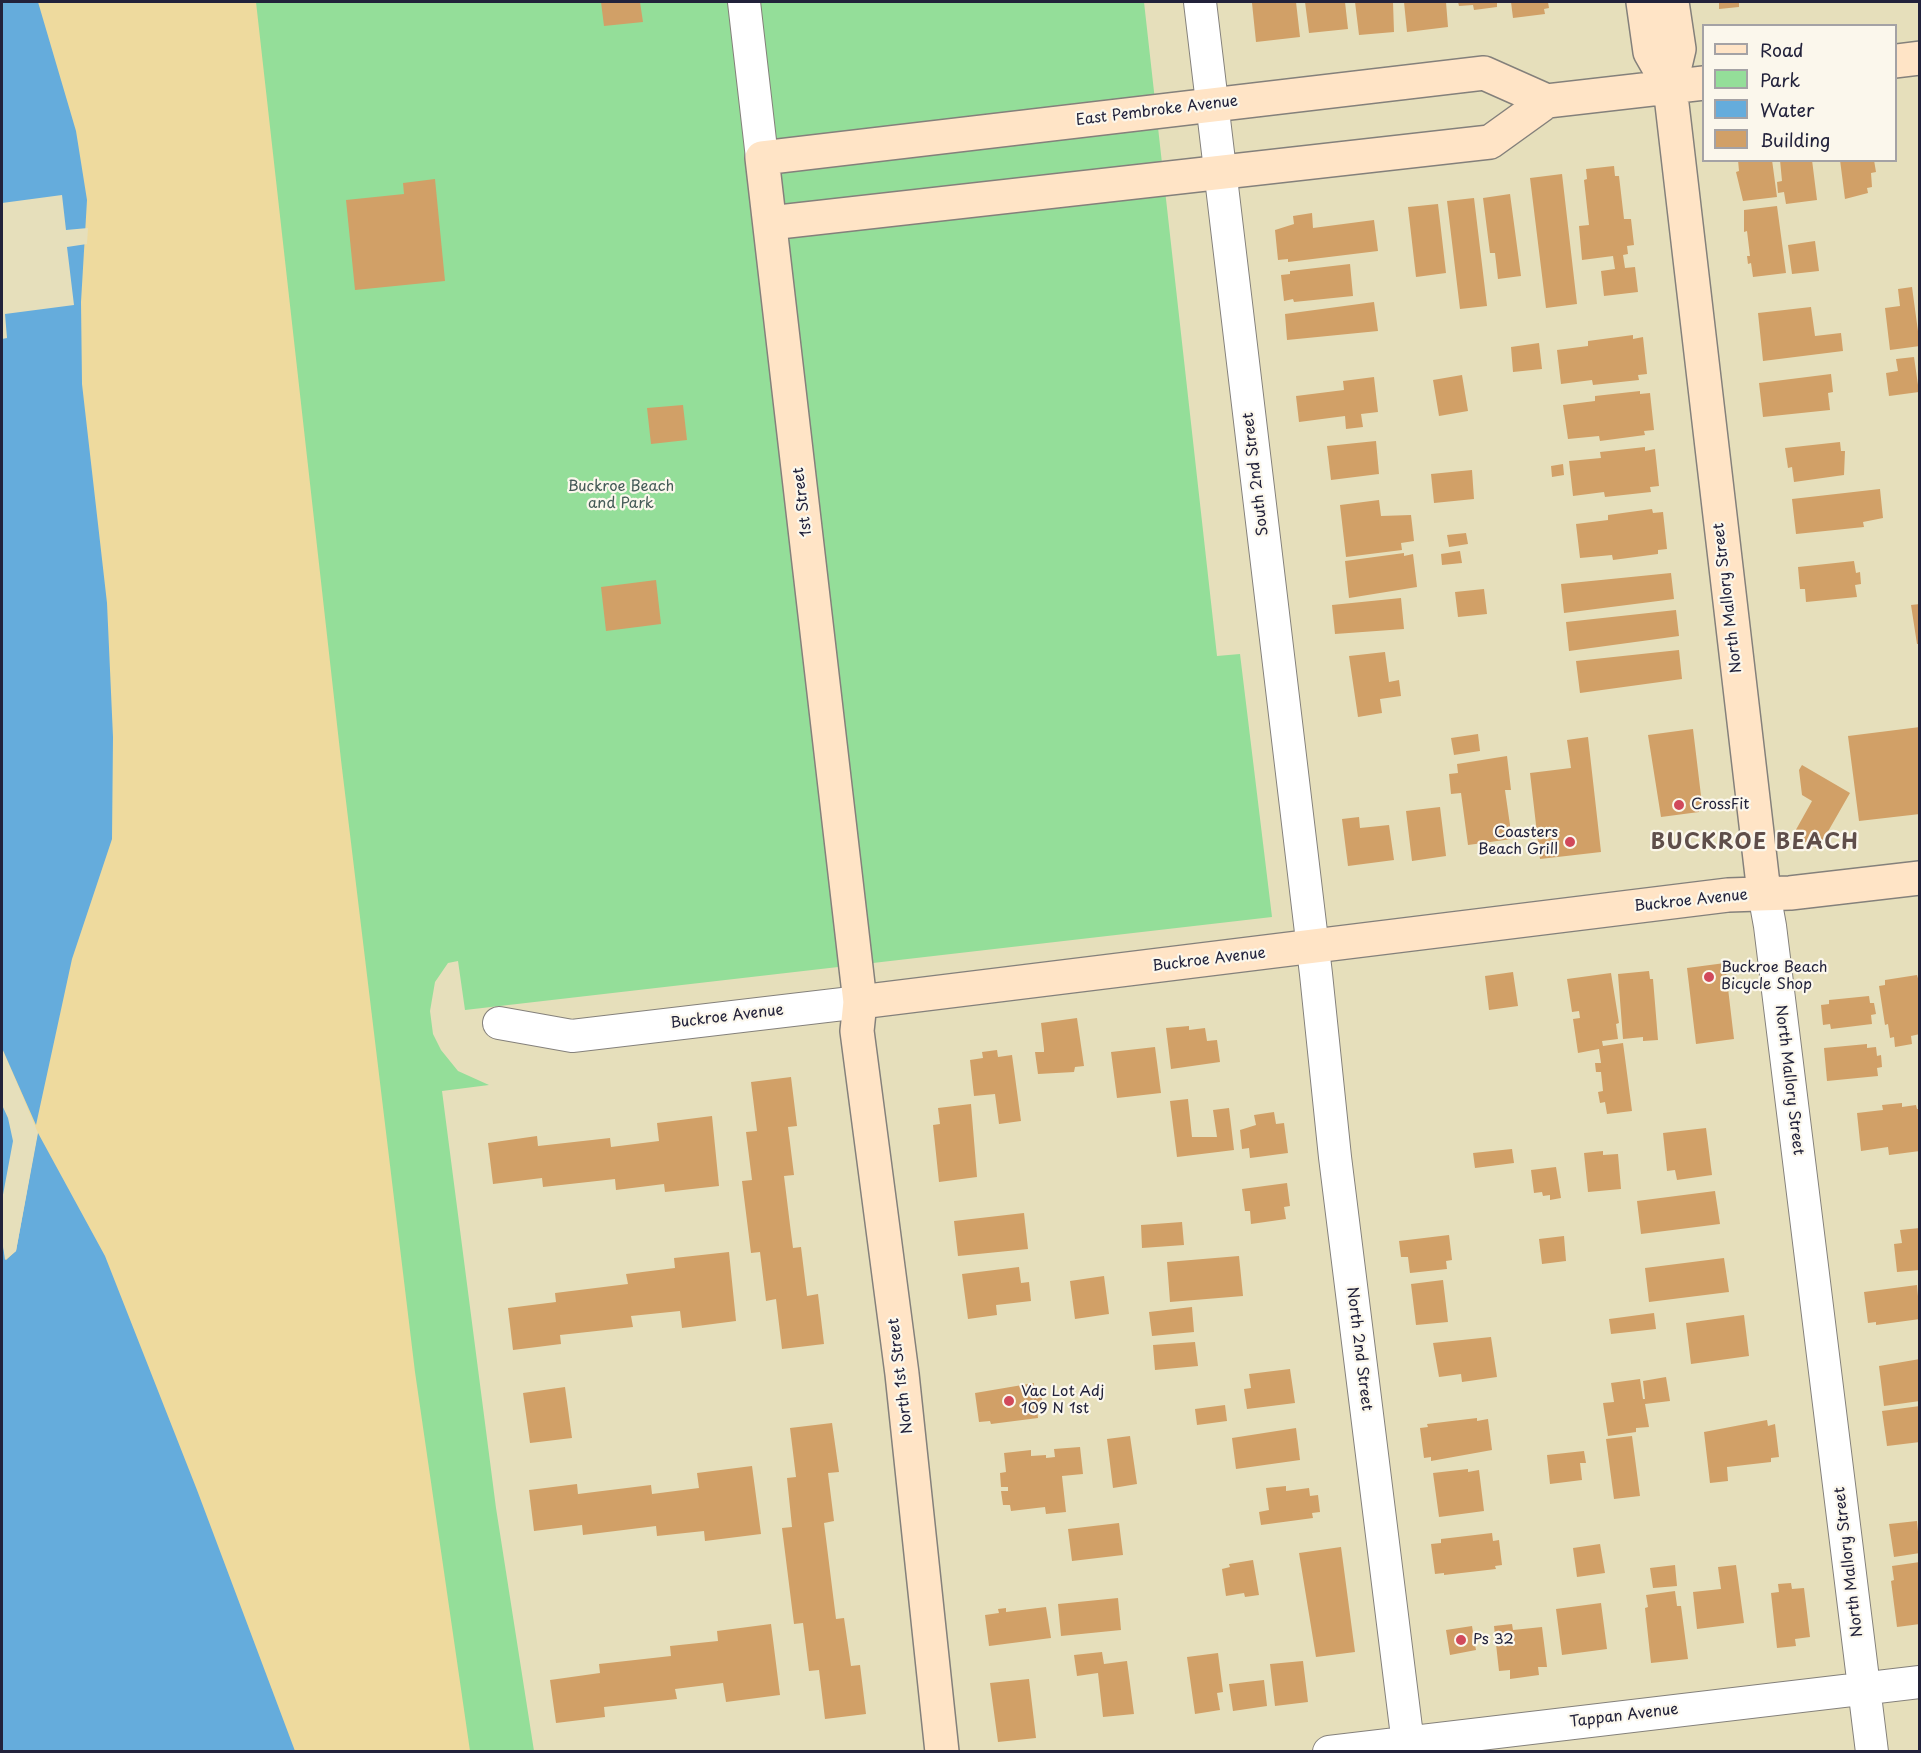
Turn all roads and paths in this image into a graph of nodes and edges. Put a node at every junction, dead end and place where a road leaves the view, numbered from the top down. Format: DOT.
graph roads {
  1 [pos="744,2"];
  2 [pos="1200,2"];
  3 [pos="1643,2"];
  4 [pos="1672,2"];
  5 [pos="1920,58"];
  6 [pos="1897,61"];
  7 [pos="1702,83"];
  8 [pos="1670,87"];
  9 [pos="1547,101"];
  10 [pos="1212,104"];
  11 [pos="762,158"];
  12 [pos="1220,173"];
  13 [pos="770,223"];
  14 [pos="1920,878"];
  15 [pos="1764,893"];
  16 [pos="1312,946"];
  17 [pos="860,1002"];
  18 [pos="499,1023"];
  19 [pos="1920,1682"];
  20 [pos="1864,1688"];
  21 [pos="1409,1746"];
  22 [pos="942,1752"];
  23 [pos="1329,1752"];
  24 [pos="1872,1752"];
  1 -- 11 [label="street, 1st Street"];
  2 -- 10 [label="street, South 2nd Street"];
  3 -- 8 [label="street, North Mallory Street"];
  4 -- 8 [label="street, North Mallory Street"];
  5 -- 6 [label="street"];
  7 -- 8 [label="street"];
  8 -- 9 [label="street"];
  8 -- 15 [label="street, North Mallory Street"];
  9 -- 10 [label="street, East Pembroke Avenue"];
  9 -- 12 [label="street"];
  10 -- 11 [label="street, East Pembroke Avenue"];
  10 -- 12 [label="street, South 2nd Street"];
  11 -- 13 [label="street, 1st Street"];
  12 -- 13 [label="street"];
  12 -- 16 [label="street, South 2nd Street"];
  13 -- 17 [label="street, 1st Street"];
  14 -- 15 [label="street, Buckroe Avenue"];
  15 -- 16 [label="street, Buckroe Avenue"];
  15 -- 20 [label="street, North Mallory Street"];
  16 -- 17 [label="street, Buckroe Avenue"];
  16 -- 21 [label="street, North 2nd Street"];
  17 -- 18 [label="street, Buckroe Avenue"];
  17 -- 22 [label="street, North 1st Street"];
  19 -- 20 [label="street, Tappan Avenue"];
  20 -- 21 [label="street, Tappan Avenue"];
  20 -- 24 [label="street, North Mallory Street"];
  21 -- 23 [label="street, Tappan Avenue"];
}
